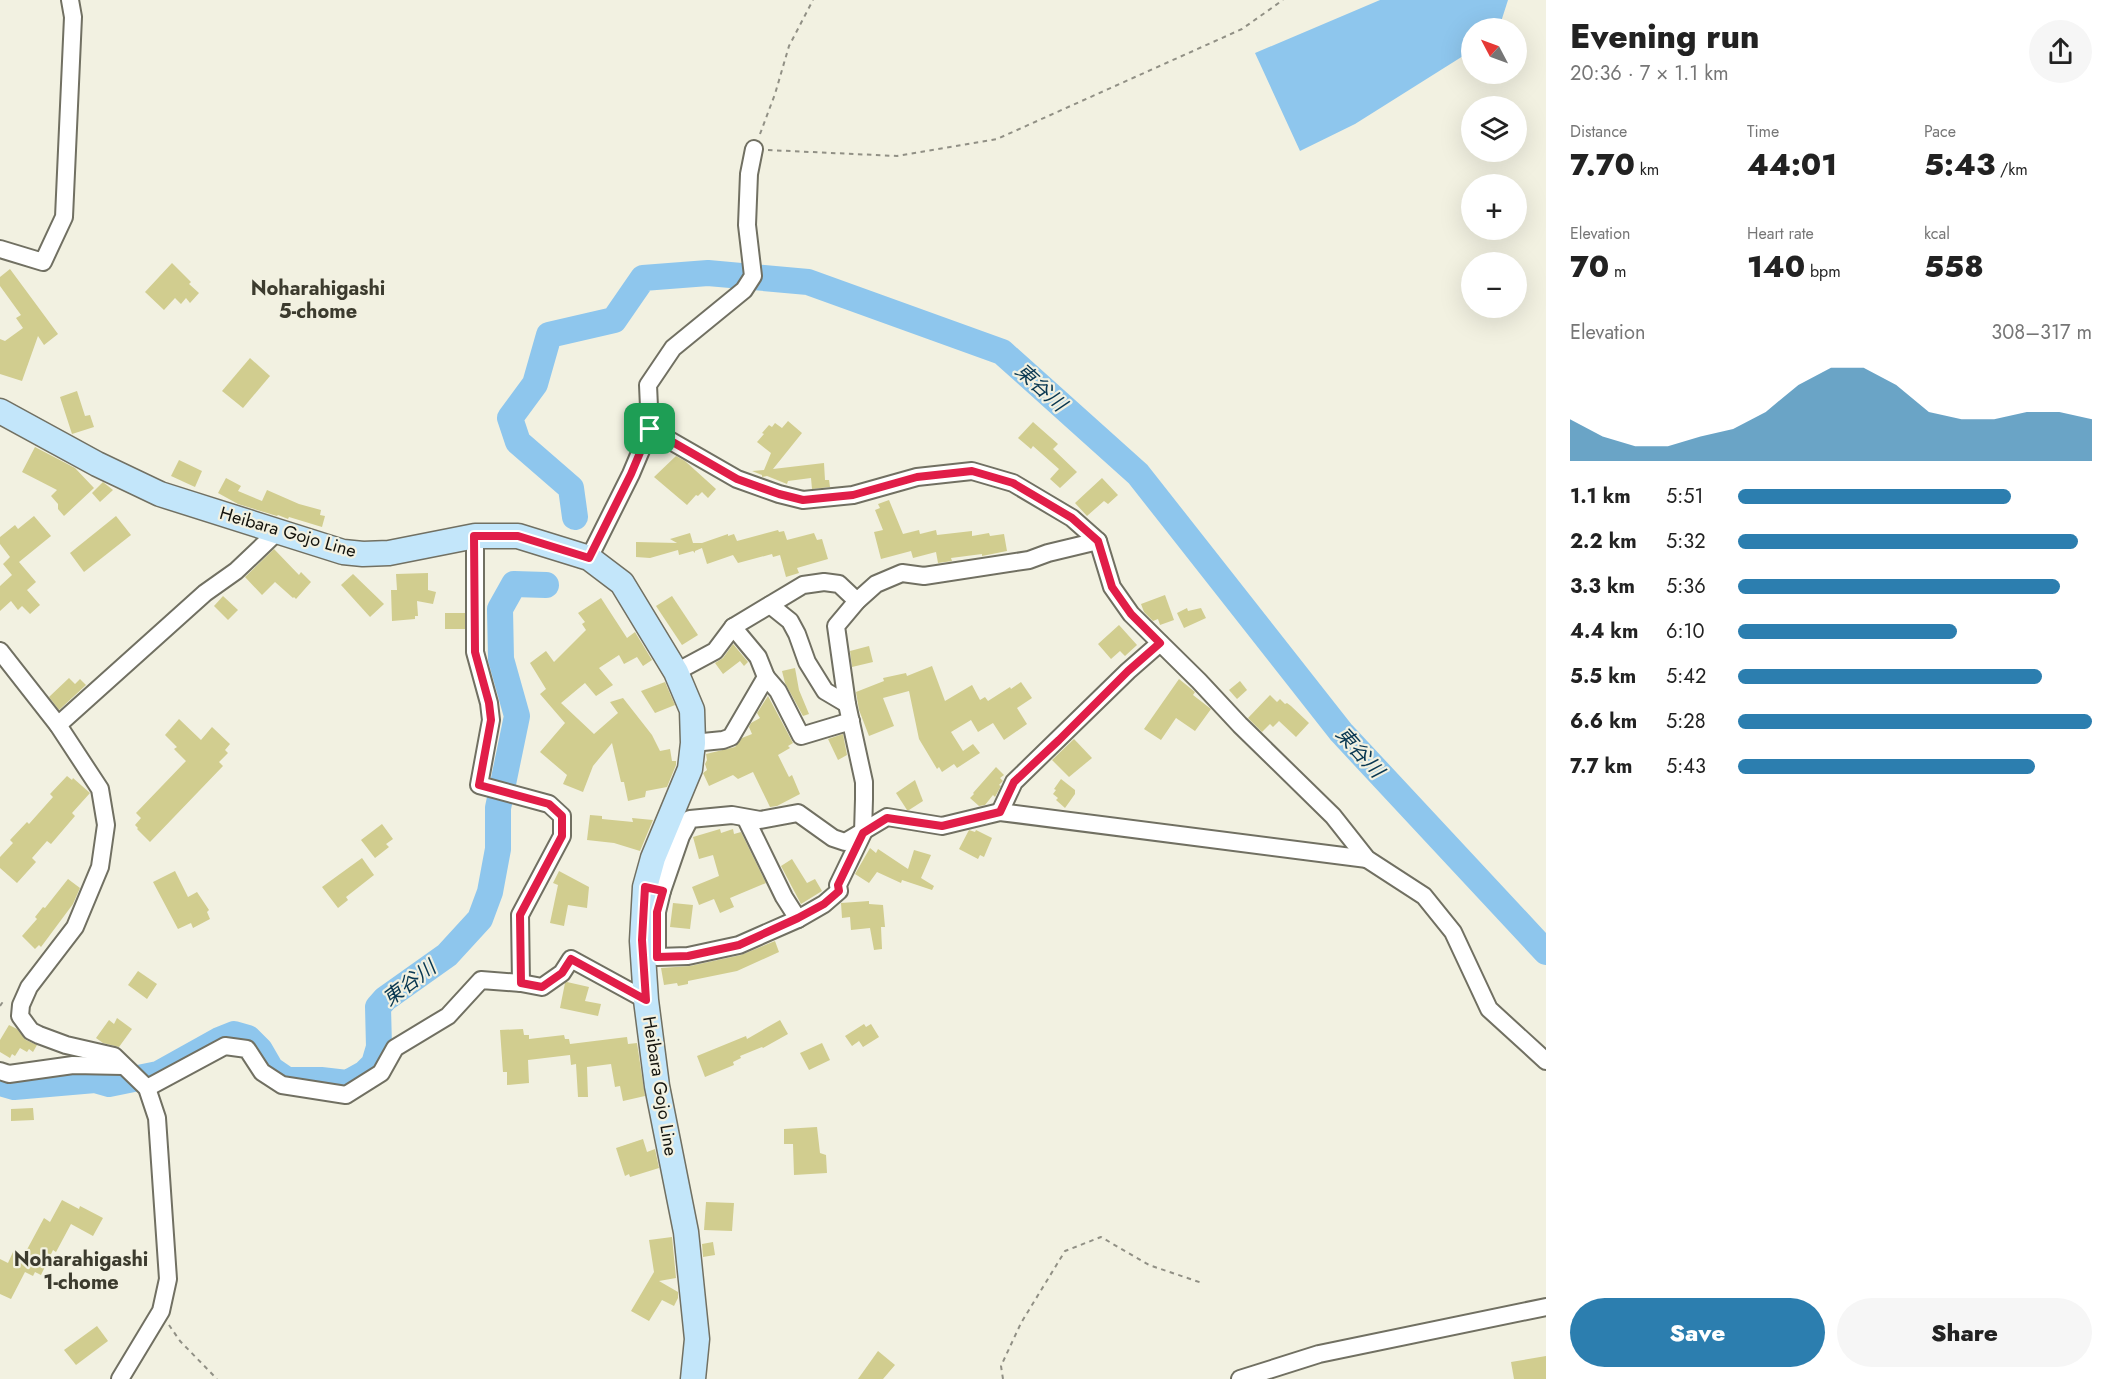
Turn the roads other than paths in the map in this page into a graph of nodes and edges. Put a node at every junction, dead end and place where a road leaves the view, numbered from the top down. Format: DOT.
graph roads {
  1 [pos="70,0"];
  2 [pos="754,149"];
  3 [pos="0,249"];
  4 [pos="0,411"];
  5 [pos="650,429"];
  6 [pos="278,531"];
  7 [pos="474,536"];
  8 [pos="1098,541"];
  9 [pos="589,558"];
  10 [pos="857,601"];
  11 [pos="770,605"];
  12 [pos="733,627"];
  13 [pos="1160,643"];
  14 [pos="0,651"];
  15 [pos="676,672"];
  16 [pos="766,677"];
  17 [pos="847,704"];
  18 [pos="851,722"];
  19 [pos="58,725"];
  20 [pos="693,743"];
  21 [pos="1000,812"];
  22 [pos="746,819"];
  23 [pos="863,833"];
  24 [pos="1367,859"];
  25 [pos="654,889"];
  26 [pos="798,918"];
  27 [pos="521,983"];
  28 [pos="646,1000"];
  29 [pos="1546,1061"];
  30 [pos="123,1066"];
  31 [pos="0,1071"];
  32 [pos="147,1088"];
  33 [pos="1546,1307"];
  34 [pos="120,1379"];
  35 [pos="693,1379"];
  36 [pos="1240,1379"];
  1 -- 3 [label="street"];
  2 -- 5 [label="street"];
  4 -- 6 [label="main road, Heibara Gojo Line"];
  5 -- 8 [label="street"];
  5 -- 9 [label="street"];
  6 -- 7 [label="main road, Heibara Gojo Line"];
  6 -- 19 [label="street"];
  7 -- 9 [label="main road, Heibara Gojo Line"];
  7 -- 27 [label="street"];
  8 -- 10 [label="street"];
  8 -- 13 [label="street"];
  9 -- 15 [label="main road, Heibara Gojo Line"];
  10 -- 11 [label="street"];
  10 -- 17 [label="street"];
  11 -- 12 [label="street"];
  11 -- 17 [label="street"];
  12 -- 15 [label="street"];
  12 -- 16 [label="street"];
  13 -- 21 [label="street"];
  13 -- 24 [label="street"];
  14 -- 19 [label="street"];
  15 -- 20 [label="main road, Heibara Gojo Line"];
  16 -- 18 [label="street"];
  16 -- 20 [label="street"];
  17 -- 18 [label="street"];
  18 -- 23 [label="street"];
  19 -- 30 [label="street"];
  20 -- 25 [label="main road, Heibara Gojo Line"];
  21 -- 23 [label="street"];
  21 -- 24 [label="street"];
  22 -- 23 [label="street"];
  22 -- 25 [label="street"];
  22 -- 26 [label="street"];
  23 -- 26 [label="street"];
  24 -- 29 [label="street"];
  25 -- 26 [label="street"];
  25 -- 28 [label="main road, Heibara Gojo Line"];
  27 -- 28 [label="street"];
  27 -- 32 [label="street"];
  28 -- 35 [label="main road, Heibara Gojo Line"];
  30 -- 31 [label="street"];
  30 -- 32 [label="street"];
  32 -- 34 [label="street"];
  33 -- 36 [label="street"];
}
